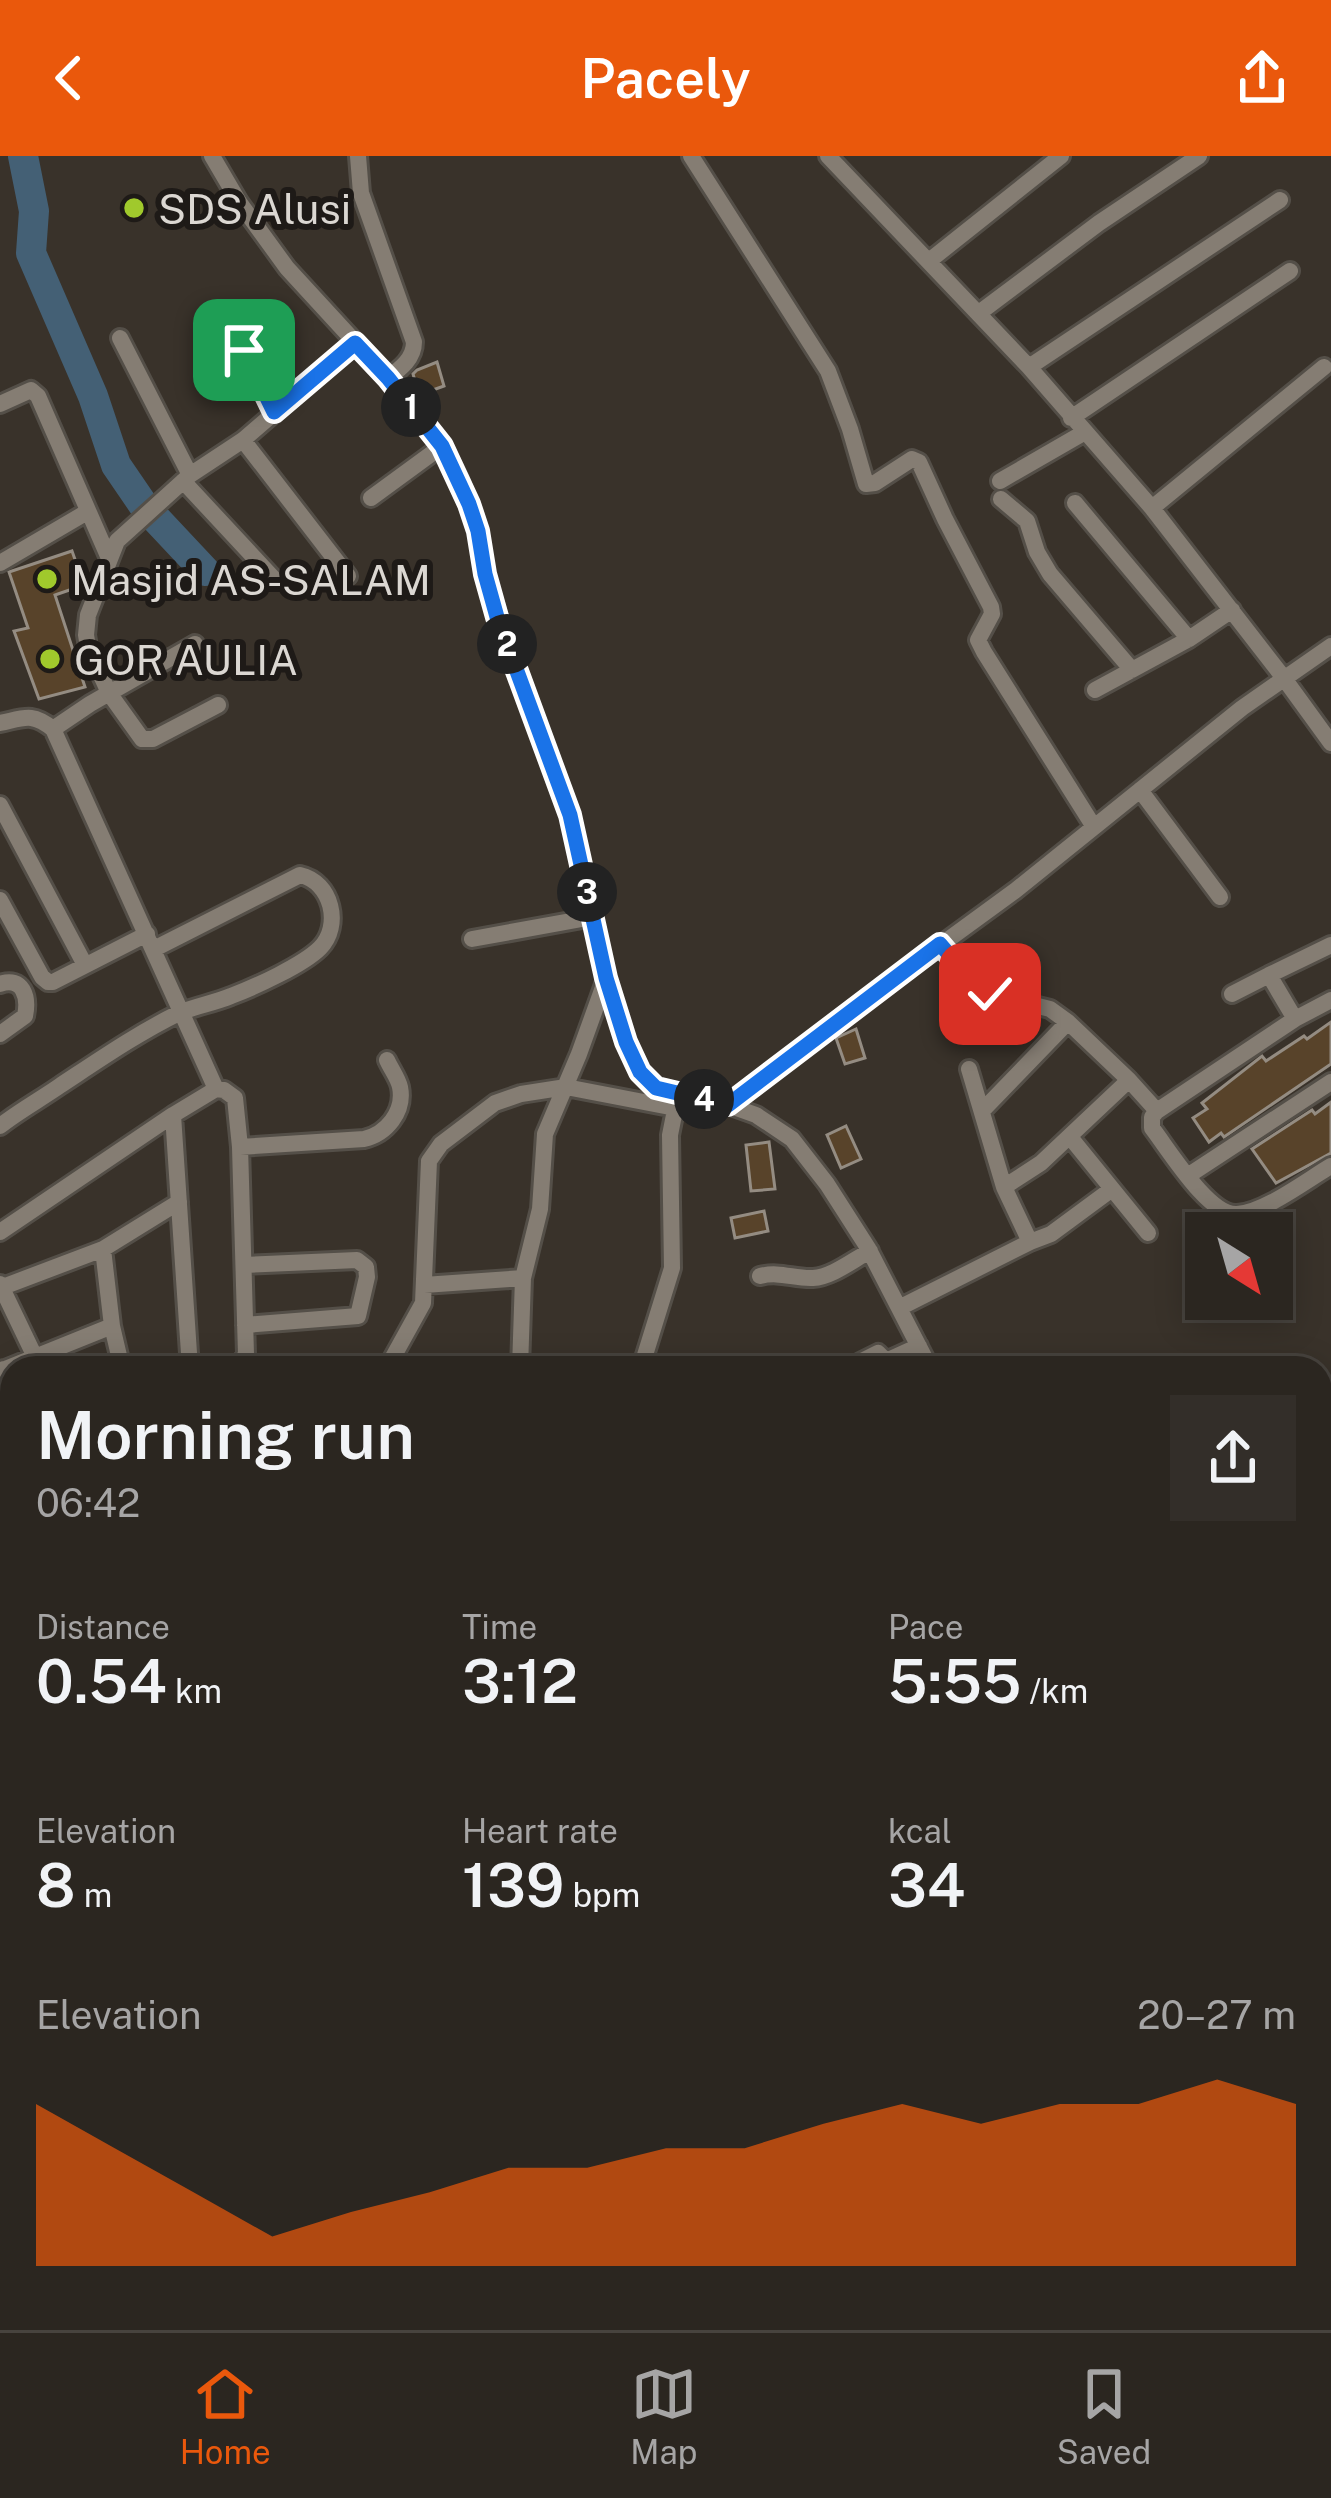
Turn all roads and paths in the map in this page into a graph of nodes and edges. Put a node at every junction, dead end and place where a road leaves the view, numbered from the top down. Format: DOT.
graph roads {
  1 [pos="212,156"];
  2 [pos="358,156"];
  3 [pos="691,156"];
  4 [pos="829,156"];
  5 [pos="1061,156"];
  6 [pos="1199,156"];
  7 [pos="1280,200"];
  8 [pos="929,261"];
  9 [pos="1290,271"];
  10 [pos="979,314"];
  11 [pos="226,320"];
  12 [pos="120,338"];
  13 [pos="355,343"];
  14 [pos="1029,367"];
  15 [pos="1324,368"];
  16 [pos="388,378"];
  17 [pos="3,396"];
  18 [pos="274,412"];
  19 [pos="1071,418"];
  20 [pos="1084,432"];
  21 [pos="243,440"];
  22 [pos="442,446"];
  23 [pos="186,478"];
  24 [pos="371,498"];
  25 [pos="1075,503"];
  26 [pos="1152,508"];
  27 [pos="87,512"];
  28 [pos="112,549"];
  29 [pos="0,563"];
  30 [pos="348,575"];
  31 [pos="274,579"];
  32 [pos="1232,610"];
  33 [pos="1189,639"];
  34 [pos="195,644"];
  35 [pos="1331,646"];
  36 [pos="1132,670"];
  37 [pos="1283,677"];
  38 [pos="1095,690"];
  39 [pos="110,693"];
  40 [pos="218,705"];
  41 [pos="0,723"];
  42 [pos="52,729"];
  43 [pos="1331,743"];
  44 [pos="1140,790"];
  45 [pos="0,805"];
  46 [pos="1094,827"];
  47 [pos="1220,897"];
  48 [pos="0,900"];
  49 [pos="593,917"];
  50 [pos="472,939"];
  51 [pos="151,942"];
  52 [pos="940,944"];
  53 [pos="1331,945"];
  54 [pos="86,965"];
  55 [pos="1269,975"];
  56 [pos="606,978"];
  57 [pos="0,984"];
  58 [pos="1232,994"];
  59 [pos="1331,1000"];
  60 [pos="183,1011"];
  61 [pos="1294,1019"];
  62 [pos="1068,1022"];
  63 [pos="0,1034"];
  64 [pos="387,1060"];
  65 [pos="969,1070"];
  66 [pos="1129,1080"];
  67 [pos="1331,1082"];
  68 [pos="566,1087"];
  69 [pos="216,1090"];
  70 [pos="677,1101"];
  71 [pos="728,1105"];
  72 [pos="982,1111"];
  73 [pos="1157,1111"];
  74 [pos="173,1115"];
  75 [pos="0,1126"];
  76 [pos="1070,1137"];
  77 [pos="240,1148"];
  78 [pos="1331,1166"];
  79 [pos="1189,1175"];
  80 [pos="1004,1187"];
  81 [pos="1112,1189"];
  82 [pos="179,1202"];
  83 [pos="0,1232"];
  84 [pos="1148,1233"];
  85 [pos="1030,1242"];
  86 [pos="103,1249"];
  87 [pos="870,1252"];
  88 [pos="244,1265"];
  89 [pos="760,1276"];
  90 [pos="523,1278"];
  91 [pos="424,1285"];
  92 [pos="1,1286"];
  93 [pos="899,1307"];
  94 [pos="245,1325"];
  95 [pos="112,1326"];
  96 [pos="919,1346"];
  97 [pos="34,1356"];
  98 [pos="37,1356"];
  99 [pos="119,1356"];
  100 [pos="189,1356"];
  101 [pos="245,1356"];
  102 [pos="394,1356"];
  103 [pos="520,1356"];
  104 [pos="645,1356"];
  105 [pos="897,1356"];
  106 [pos="924,1356"];
  1 -- 13 [label="street"];
  2 -- 16 [label="street"];
  3 -- 46 [label="street"];
  4 -- 8 [label="street"];
  5 -- 8 [label="street"];
  6 -- 10 [label="street"];
  7 -- 14 [label="street"];
  8 -- 10 [label="street"];
  9 -- 19 [label="street"];
  10 -- 14 [label="street"];
  11 -- 18 [label="street"];
  12 -- 23 [label="street"];
  13 -- 16 [label="street"];
  13 -- 18 [label="street"];
  14 -- 19 [label="street"];
  15 -- 26 [label="street"];
  16 -- 22 [label="street"];
  17 -- 27 [label="street"];
  18 -- 21 [label="street"];
  19 -- 20 [label="street"];
  20 -- 26 [label="street"];
  20 -- 36 [label="street"];
  21 -- 23 [label="street"];
  21 -- 30 [label="street"];
  22 -- 24 [label="street"];
  22 -- 49 [label="street"];
  23 -- 28 [label="street"];
  23 -- 31 [label="street"];
  25 -- 33 [label="street"];
  26 -- 32 [label="street"];
  27 -- 28 [label="street"];
  27 -- 29 [label="street"];
  28 -- 39 [label="street"];
  32 -- 33 [label="street"];
  32 -- 37 [label="street"];
  33 -- 36 [label="street"];
  34 -- 39 [label="street"];
  35 -- 37 [label="street"];
  36 -- 38 [label="street"];
  37 -- 43 [label="street"];
  37 -- 44 [label="street"];
  39 -- 40 [label="street"];
  39 -- 42 [label="street"];
  41 -- 42 [label="street"];
  42 -- 51 [label="street"];
  44 -- 46 [label="street"];
  44 -- 47 [label="street"];
  45 -- 54 [label="street"];
  46 -- 52 [label="street"];
  48 -- 54 [label="street"];
  49 -- 50 [label="street"];
  49 -- 56 [label="street"];
  51 -- 54 [label="street"];
  51 -- 60 [label="street"];
  51 -- 60 [label="street"];
  52 -- 62 [label="street"];
  52 -- 71 [label="street"];
  53 -- 55 [label="street"];
  55 -- 58 [label="street"];
  55 -- 61 [label="street"];
  56 -- 68 [label="street"];
  56 -- 70 [label="street"];
  57 -- 63 [label="street"];
  59 -- 61 [label="street"];
  60 -- 69 [label="street"];
  60 -- 75 [label="street"];
  61 -- 73 [label="street"];
  62 -- 66 [label="street"];
  62 -- 72 [label="street"];
  64 -- 77 [label="street"];
  65 -- 72 [label="street"];
  66 -- 73 [label="street"];
  66 -- 76 [label="street"];
  67 -- 79 [label="street"];
  68 -- 70 [label="street"];
  68 -- 90 [label="street"];
  68 -- 91 [label="street"];
  69 -- 74 [label="street"];
  69 -- 77 [label="street"];
  70 -- 71 [label="street"];
  70 -- 104 [label="street"];
  71 -- 87 [label="street"];
  72 -- 80 [label="street"];
  73 -- 79 [label="street"];
  74 -- 82 [label="street"];
  74 -- 83 [label="street"];
  76 -- 80 [label="street"];
  76 -- 81 [label="street"];
  77 -- 88 [label="street"];
  78 -- 79 [label="street"];
  80 -- 85 [label="street"];
  81 -- 84 [label="street"];
  81 -- 85 [label="street"];
  82 -- 86 [label="street"];
  82 -- 100 [label="street"];
  85 -- 93 [label="street"];
  86 -- 92 [label="street"];
  86 -- 95 [label="street"];
  87 -- 89 [label="street"];
  87 -- 93 [label="street"];
  88 -- 94 [label="street"];
  88 -- 94 [label="street"];
  90 -- 91 [label="street"];
  90 -- 103 [label="street"];
  91 -- 102 [label="street"];
  92 -- 97 [label="street"];
  93 -- 96 [label="street"];
  94 -- 101 [label="street"];
  95 -- 98 [label="street"];
  95 -- 99 [label="street"];
  96 -- 105 [label="street"];
  96 -- 106 [label="street"];
}
